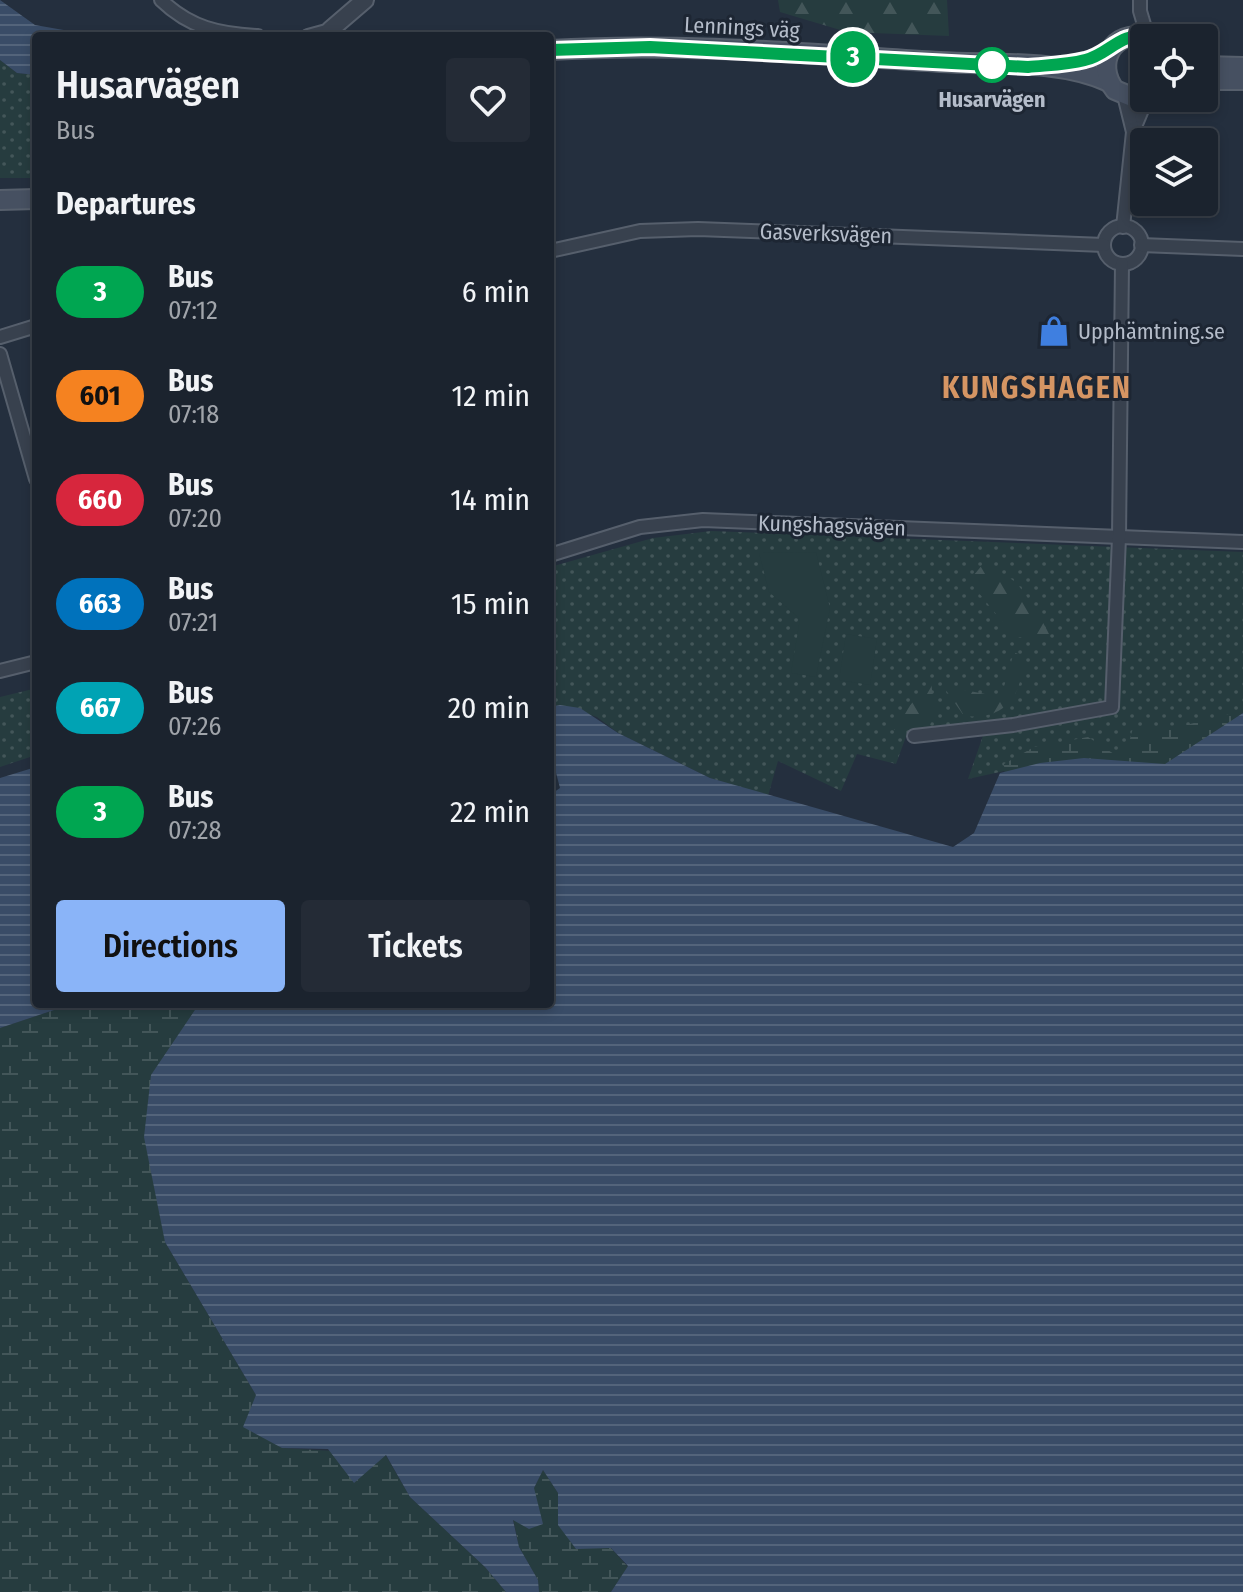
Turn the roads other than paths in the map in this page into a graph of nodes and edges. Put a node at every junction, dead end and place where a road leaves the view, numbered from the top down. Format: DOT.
graph roads {
  1 [pos="161,0"];
  2 [pos="365,0"];
  3 [pos="1140,6"];
  4 [pos="220,32"];
  5 [pos="334,32"];
  6 [pos="1128,37"];
  7 [pos="554,50"];
  8 [pos="1108,52"];
  9 [pos="1218,66"];
  10 [pos="1028,67"];
  11 [pos="1243,67"];
  12 [pos="1218,80"];
  13 [pos="1243,80"];
  14 [pos="1109,82"];
  15 [pos="1124,95"];
  16 [pos="1130,96"];
  17 [pos="1132,128"];
  18 [pos="1130,160"];
  19 [pos="0,189"];
  20 [pos="32,189"];
  21 [pos="32,199"];
  22 [pos="0,200"];
  23 [pos="1123,227"];
  24 [pos="1104,245"];
  25 [pos="1141,245"];
  26 [pos="1243,249"];
  27 [pos="554,250"];
  28 [pos="1122,264"];
  29 [pos="32,327"];
  30 [pos="0,337"];
  31 [pos="0,354"];
  32 [pos="32,465"];
  33 [pos="1119,537"];
  34 [pos="1243,542"];
  35 [pos="554,554"];
  36 [pos="32,663"];
  37 [pos="0,671"];
  38 [pos="914,736"];
  1 -- 4 [label="street"];
  2 -- 5 [label="street"];
  3 -- 6 [label="street"];
  6 -- 8 [label="main road"];
  7 -- 10 [label="main road, Lennings väg"];
  8 -- 10 [label="main road, Lennings väg"];
  8 -- 14 [label="main road"];
  9 -- 11 [label="main road"];
  10 -- 14 [label="main road, Lennings väg"];
  12 -- 13 [label="main road"];
  14 -- 15 [label="main road"];
  15 -- 16 [label="main road"];
  15 -- 17 [label="street"];
  18 -- 23 [label="street"];
  19 -- 20 [label="main road"];
  21 -- 22 [label="main road"];
  23 -- 24 [label="street"];
  23 -- 25 [label="street"];
  24 -- 27 [label="street, Gasverksvägen"];
  24 -- 28 [label="street"];
  25 -- 26 [label="street"];
  25 -- 28 [label="street"];
  28 -- 33 [label="street"];
  29 -- 30 [label="street"];
  31 -- 32 [label="street"];
  33 -- 34 [label="street, Kungshagsvägen"];
  33 -- 35 [label="street, Kungshagsvägen"];
  33 -- 38 [label="street"];
  36 -- 37 [label="street"];
}
